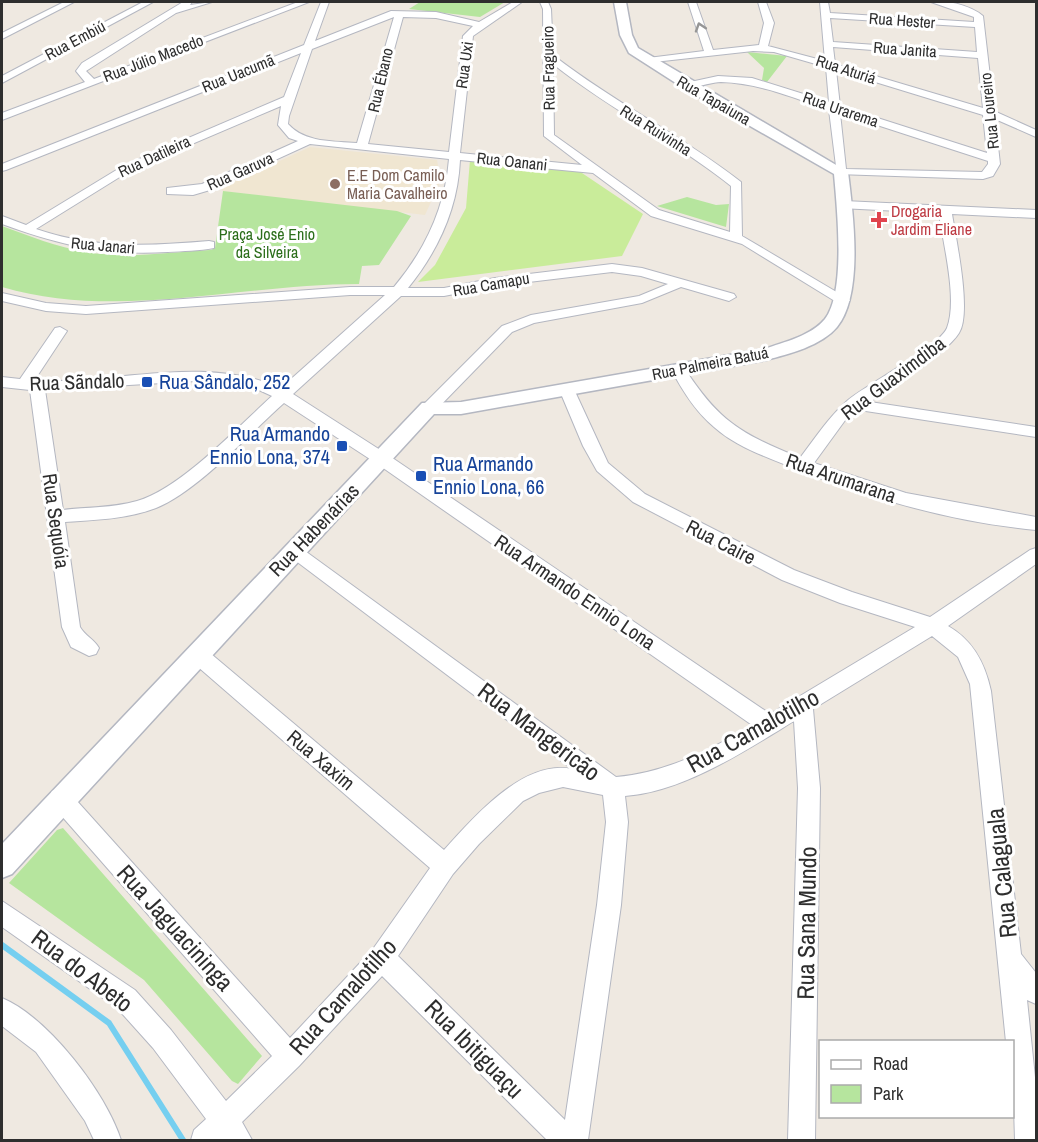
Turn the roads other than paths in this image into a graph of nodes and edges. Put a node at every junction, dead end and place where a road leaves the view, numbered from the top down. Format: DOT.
graph roads {
  1 [pos="70,2"];
  2 [pos="149,2"];
  3 [pos="188,2"];
  4 [pos="208,2"];
  5 [pos="306,2"];
  6 [pos="324,2"];
  7 [pos="518,2"];
  8 [pos="544,2"];
  9 [pos="620,2"];
  10 [pos="692,2"];
  11 [pos="762,2"];
  12 [pos="824,2"];
  13 [pos="935,2"];
  14 [pos="398,11"];
  15 [pos="168,14"];
  16 [pos="824,15"];
  17 [pos="480,25"];
  18 [pos="979,26"];
  19 [pos="2,36"];
  20 [pos="311,44"];
  21 [pos="826,44"];
  22 [pos="762,47"];
  23 [pos="709,53"];
  24 [pos="548,55"];
  25 [pos="983,55"];
  26 [pos="648,61"];
  27 [pos="829,64"];
  28 [pos="574,77"];
  29 [pos="2,80"];
  30 [pos="549,81"];
  31 [pos="91,82"];
  32 [pos="686,84"];
  33 [pos="290,98"];
  34 [pos="834,107"];
  35 [pos="989,113"];
  36 [pos="2,117"];
  37 [pos="1036,134"];
  38 [pos="549,136"];
  39 [pos="307,141"];
  40 [pos="362,146"];
  41 [pos="805,153"];
  42 [pos="839,153"];
  43 [pos="456,156"];
  44 [pos="993,159"];
  45 [pos="548,165"];
  46 [pos="2,168"];
  47 [pos="594,170"];
  48 [pos="841,171"];
  49 [pos="171,191"];
  50 [pos="844,205"];
  51 [pos="945,209"];
  52 [pos="1036,214"];
  53 [pos="2,220"];
  54 [pos="27,229"];
  55 [pos="736,238"];
  56 [pos="209,245"];
  57 [pos="678,284"];
  58 [pos="398,291"];
  59 [pos="2,297"];
  60 [pos="729,297"];
  61 [pos="843,300"];
  62 [pos="60,331"];
  63 [pos="678,369"];
  64 [pos="2,382"];
  65 [pos="30,386"];
  66 [pos="567,389"];
  67 [pos="283,395"];
  68 [pos="853,404"];
  69 [pos="429,408"];
  70 [pos="1036,432"];
  71 [pos="382,459"];
  72 [pos="803,466"];
  73 [pos="55,517"];
  74 [pos="1036,525"];
  75 [pos="294,550"];
  76 [pos="1036,555"];
  77 [pos="931,627"];
  78 [pos="89,648"];
  79 [pos="197,654"];
  80 [pos="803,705"];
  81 [pos="769,725"];
  82 [pos="613,787"];
  83 [pos="60,798"];
  84 [pos="2,864"];
  85 [pos="446,866"];
  86 [pos="2,913"];
  87 [pos="382,958"];
  88 [pos="1012,962"];
  89 [pos="1036,992"];
  90 [pos="2,1011"];
  91 [pos="290,1057"];
  92 [pos="1030,1082"];
  93 [pos="218,1135"];
  94 [pos="802,1139"];
  95 [pos="108,1140"];
  96 [pos="566,1140"];
  97 [pos="575,1140"];
  98 [pos="1029,1140"];
  1 -- 19 [label="street"];
  2 -- 29 [label="street, Rua Embiú"];
  3 -- 15 [label="street"];
  4 -- 15 [label="street"];
  5 -- 31 [label="street, Rua Júlio Macedo"];
  6 -- 20 [label="street, Rua Oanani"];
  7 -- 17 [label="street, Rua Uxi"];
  8 -- 24 [label="street, Rua Fragueiro"];
  9 -- 26 [label="street, Rua Tapaiuna"];
  23 -- 10 [label="street, one-way"];
  11 -- 22 [label="street"];
  12 -- 16 [label="street"];
  13 -- 18 [label="street"];
  14 -- 17 [label="street, Rua Uacumã"];
  14 -- 20 [label="street, Rua Uacumã"];
  14 -- 40 [label="street, Rua Ébano"];
  15 -- 31 [label="street"];
  16 -- 18 [label="street, Rua Hester"];
  16 -- 21 [label="street"];
  17 -- 43 [label="street, Rua Uxi"];
  18 -- 25 [label="street, Rua Loureiro"];
  20 -- 33 [label="street, Rua Oanani"];
  20 -- 46 [label="street, Rua Uacumã"];
  21 -- 25 [label="street, Rua Janita"];
  21 -- 27 [label="street"];
  22 -- 23 [label="street, Rua Aturiá"];
  22 -- 27 [label="street, Rua Aturiá"];
  23 -- 26 [label="street, Rua Aturiá"];
  24 -- 28 [label="street, Rua Ruivinha"];
  24 -- 30 [label="street, Rua Fragueiro"];
  25 -- 35 [label="street, Rua Loureiro"];
  26 -- 32 [label="street, Rua Tapaiuna"];
  27 -- 34 [label="street"];
  27 -- 35 [label="street, Rua Aturiá"];
  28 -- 30 [label="street"];
  28 -- 55 [label="street, Rua Ruivinha"];
  30 -- 38 [label="street, Rua Fragueiro"];
  31 -- 36 [label="street, Rua Júlio Macedo"];
  32 -- 34 [label="street, Rua Urarema"];
  32 -- 41 [label="street, Rua Tapaiuna"];
  33 -- 39 [label="street, Rua Oanani"];
  33 -- 54 [label="street, Rua Datileira"];
  34 -- 42 [label="street"];
  34 -- 44 [label="street, Rua Urarema"];
  35 -- 37 [label="street, Rua Aturiá"];
  35 -- 44 [label="street, Rua Loureiro"];
  38 -- 45 [label="street, Rua Fragueiro"];
  38 -- 47 [label="street, Rua Fragueiro"];
  39 -- 40 [label="street, Rua Oanani"];
  39 -- 49 [label="street, Rua Garuva"];
  40 -- 43 [label="street, Rua Oanani"];
  41 -- 42 [label="street"];
  41 -- 48 [label="street, Rua Tapaiuna"];
  42 -- 48 [label="street"];
  43 -- 45 [label="street, Rua Oanani"];
  43 -- 58 [label="street"];
  44 -- 48 [label="street, Rua Loureiro"];
  45 -- 47 [label="street, Rua Oanani"];
  47 -- 55 [label="street, Rua Oanani"];
  48 -- 50 [label="street"];
  50 -- 51 [label="street"];
  50 -- 61 [label="street"];
  51 -- 52 [label="street"];
  51 -- 68 [label="street, Rua Guaximdiba"];
  53 -- 54 [label="street, Rua Janari"];
  54 -- 56 [label="street, Rua Janari"];
  55 -- 61 [label="street, Rua Oanani"];
  57 -- 58 [label="street, Rua Camapu"];
  57 -- 60 [label="street, Rua Camapu"];
  57 -- 69 [label="street, Rua Habenárias"];
  58 -- 59 [label="street"];
  58 -- 67 [label="street"];
  61 -- 63 [label="street, Rua Palmeira Batuá"];
  62 -- 65 [label="street"];
  63 -- 66 [label="street, Rua Palmeira Batuá"];
  63 -- 72 [label="street, Rua Arumarana"];
  64 -- 65 [label="street, Rua Sãndalo"];
  65 -- 67 [label="street, Rua Sãndalo"];
  65 -- 73 [label="street, Rua Sequóia"];
  66 -- 69 [label="street, Rua Palmeira Batuá"];
  66 -- 77 [label="street, Rua Caire"];
  67 -- 71 [label="street, Rua Sãndalo"];
  67 -- 73 [label="street"];
  68 -- 70 [label="street"];
  68 -- 72 [label="street, Rua Guaximdiba"];
  69 -- 71 [label="street, Rua Habenárias"];
  71 -- 75 [label="street, Rua Habenárias"];
  71 -- 81 [label="street, Rua Armando Ennio Lona"];
  72 -- 74 [label="street, Rua Arumarana"];
  73 -- 78 [label="street, Rua Sequóia"];
  75 -- 79 [label="street, Rua Habenárias"];
  75 -- 82 [label="street, Rua Mangericão"];
  76 -- 77 [label="street, Rua Camalotilho"];
  77 -- 80 [label="street, Rua Camalotilho"];
  77 -- 88 [label="street, Rua Calaguala"];
  79 -- 83 [label="street, Rua Habenárias"];
  79 -- 85 [label="street, Rua Xaxim"];
  80 -- 81 [label="street, Rua Camalotilho"];
  80 -- 94 [label="street, Rua Sana Mundo"];
  81 -- 82 [label="street, Rua Camalotilho"];
  82 -- 85 [label="street, Rua Camalotilho"];
  82 -- 97 [label="street, Rua Mangericão"];
  83 -- 84 [label="street, Rua Habenárias"];
  83 -- 91 [label="street, Rua Jaguacininga"];
  85 -- 87 [label="street, Rua Camalotilho"];
  86 -- 93 [label="street, Rua do Abeto"];
  87 -- 91 [label="street, Rua Camalotilho"];
  87 -- 96 [label="street, Rua Ibitiguaçu"];
  88 -- 89 [label="street"];
  88 -- 92 [label="street, Rua Calaguala"];
  90 -- 95 [label="street"];
  91 -- 93 [label="street, Rua Camalotilho"];
  92 -- 98 [label="street, Rua Calaguala"];
}
